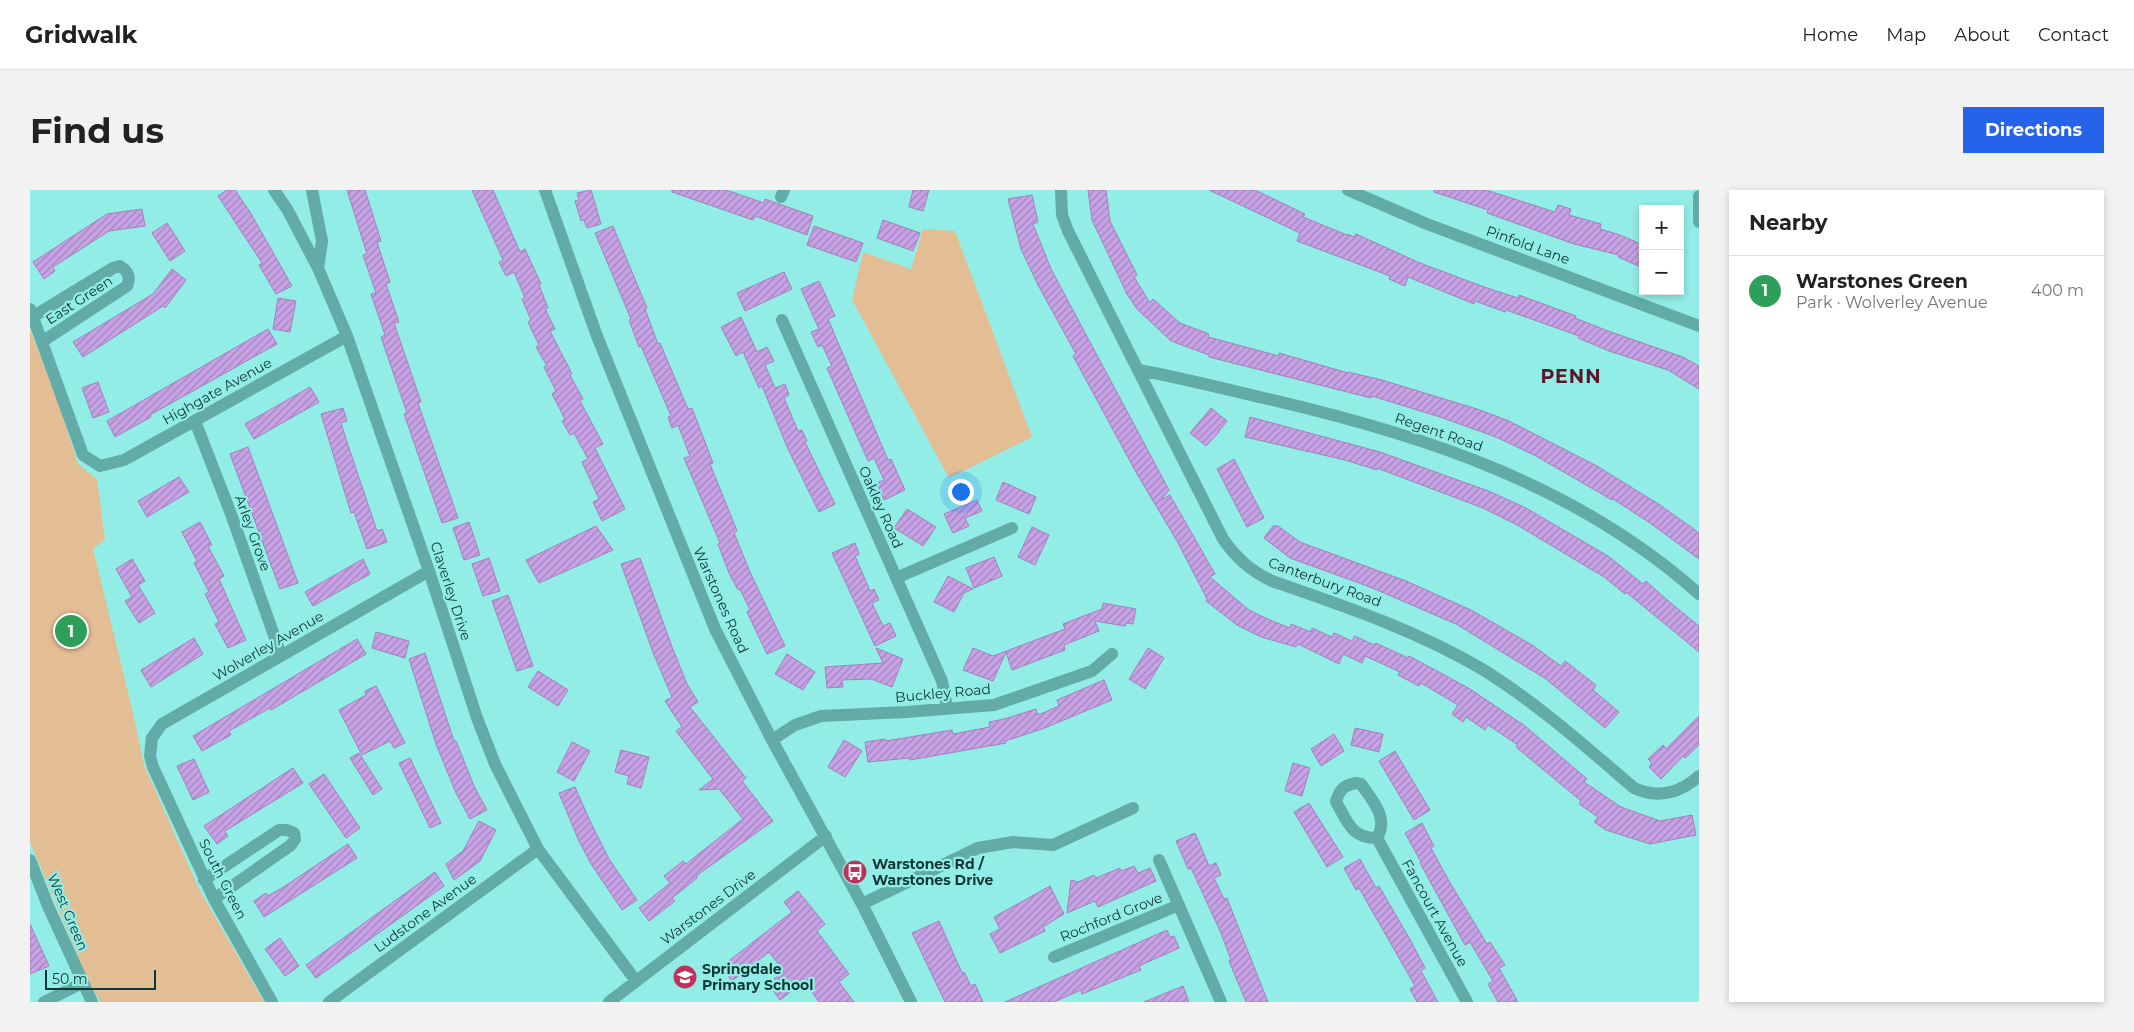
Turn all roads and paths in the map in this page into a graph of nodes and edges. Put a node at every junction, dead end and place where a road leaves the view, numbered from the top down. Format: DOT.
graph roads {
  1 [pos="274,190"];
  2 [pos="312,190"];
  3 [pos="546,190"];
  4 [pos="1061,190"];
  5 [pos="1348,190"];
  6 [pos="1699,196"];
  7 [pos="1699,222"];
  8 [pos="318,268"];
  9 [pos="32,313"];
  10 [pos="782,320"];
  11 [pos="1699,326"];
  12 [pos="347,336"];
  13 [pos="43,341"];
  14 [pos="1139,370"];
  15 [pos="195,421"];
  16 [pos="100,466"];
  17 [pos="1012,528"];
  18 [pos="429,571"];
  19 [pos="896,578"];
  20 [pos="1699,594"];
  21 [pos="1112,654"];
  22 [pos="281,655"];
  23 [pos="947,708"];
  24 [pos="772,740"];
  25 [pos="153,767"];
  26 [pos="1699,776"];
  27 [pos="1133,808"];
  28 [pos="826,836"];
  29 [pos="1377,838"];
  30 [pos="538,849"];
  31 [pos="30,860"];
  32 [pos="1159,860"];
  33 [pos="204,880"];
  34 [pos="214,899"];
  35 [pos="862,904"];
  36 [pos="1179,905"];
  37 [pos="1054,957"];
  38 [pos="636,981"];
  39 [pos="82,983"];
  40 [pos="44,1002"];
  41 [pos="92,1002"];
  42 [pos="272,1002"];
  43 [pos="329,1002"];
  44 [pos="609,1002"];
  45 [pos="911,1002"];
  46 [pos="1221,1002"];
  47 [pos="1467,1002"];
  1 -- 8 [label="street, Claverley Drive"];
  2 -- 8 [label="street"];
  3 -- 24 [label="street, Warstones Road"];
  4 -- 14 [label="street, Canterbury Road"];
  5 -- 11 [label="street, Pinfold Lane"];
  6 -- 7 [label="street"];
  8 -- 12 [label="street, Claverley Drive"];
  9 -- 13 [label="street, East Green"];
  9 -- 13 [label="street, East Green"];
  10 -- 19 [label="street, Oakley Road"];
  12 -- 15 [label="street, Highgate Avenue"];
  12 -- 18 [label="street, Claverley Drive"];
  13 -- 16 [label="street, East Green"];
  14 -- 20 [label="street, Regent Road"];
  14 -- 26 [label="street, Canterbury Road"];
  15 -- 16 [label="street, Highgate Avenue"];
  15 -- 22 [label="street, Arley Grove"];
  17 -- 19 [label="street"];
  18 -- 22 [label="street, Wolverley Avenue"];
  18 -- 30 [label="street, Claverley Drive"];
  19 -- 23 [label="street, Oakley Road"];
  21 -- 23 [label="street, Buckley Road"];
  22 -- 25 [label="street, Wolverley Avenue"];
  23 -- 24 [label="street, Buckley Road"];
  24 -- 28 [label="street, Warstones Road"];
  25 -- 33 [label="street, South Green"];
  27 -- 35 [label="street"];
  28 -- 35 [label="street, Warstones Road"];
  28 -- 38 [label="street, Warstones Drive"];
  29 -- 47 [label="street, Fancourt Avenue"];
  30 -- 38 [label="street, Claverley Drive"];
  30 -- 43 [label="street, Ludstone Avenue"];
  31 -- 39 [label="street, West Green"];
  32 -- 36 [label="street, Rochford Grove"];
  33 -- 34 [label="street, South Green"];
  33 -- 34 [label="street"];
  34 -- 42 [label="street, South Green"];
  35 -- 45 [label="street, Warstones Road"];
  36 -- 37 [label="street, Rochford Grove"];
  36 -- 46 [label="street, Rochford Grove"];
  38 -- 44 [label="street, Warstones Drive"];
  39 -- 40 [label="street"];
  39 -- 41 [label="street, West Green"];
}
